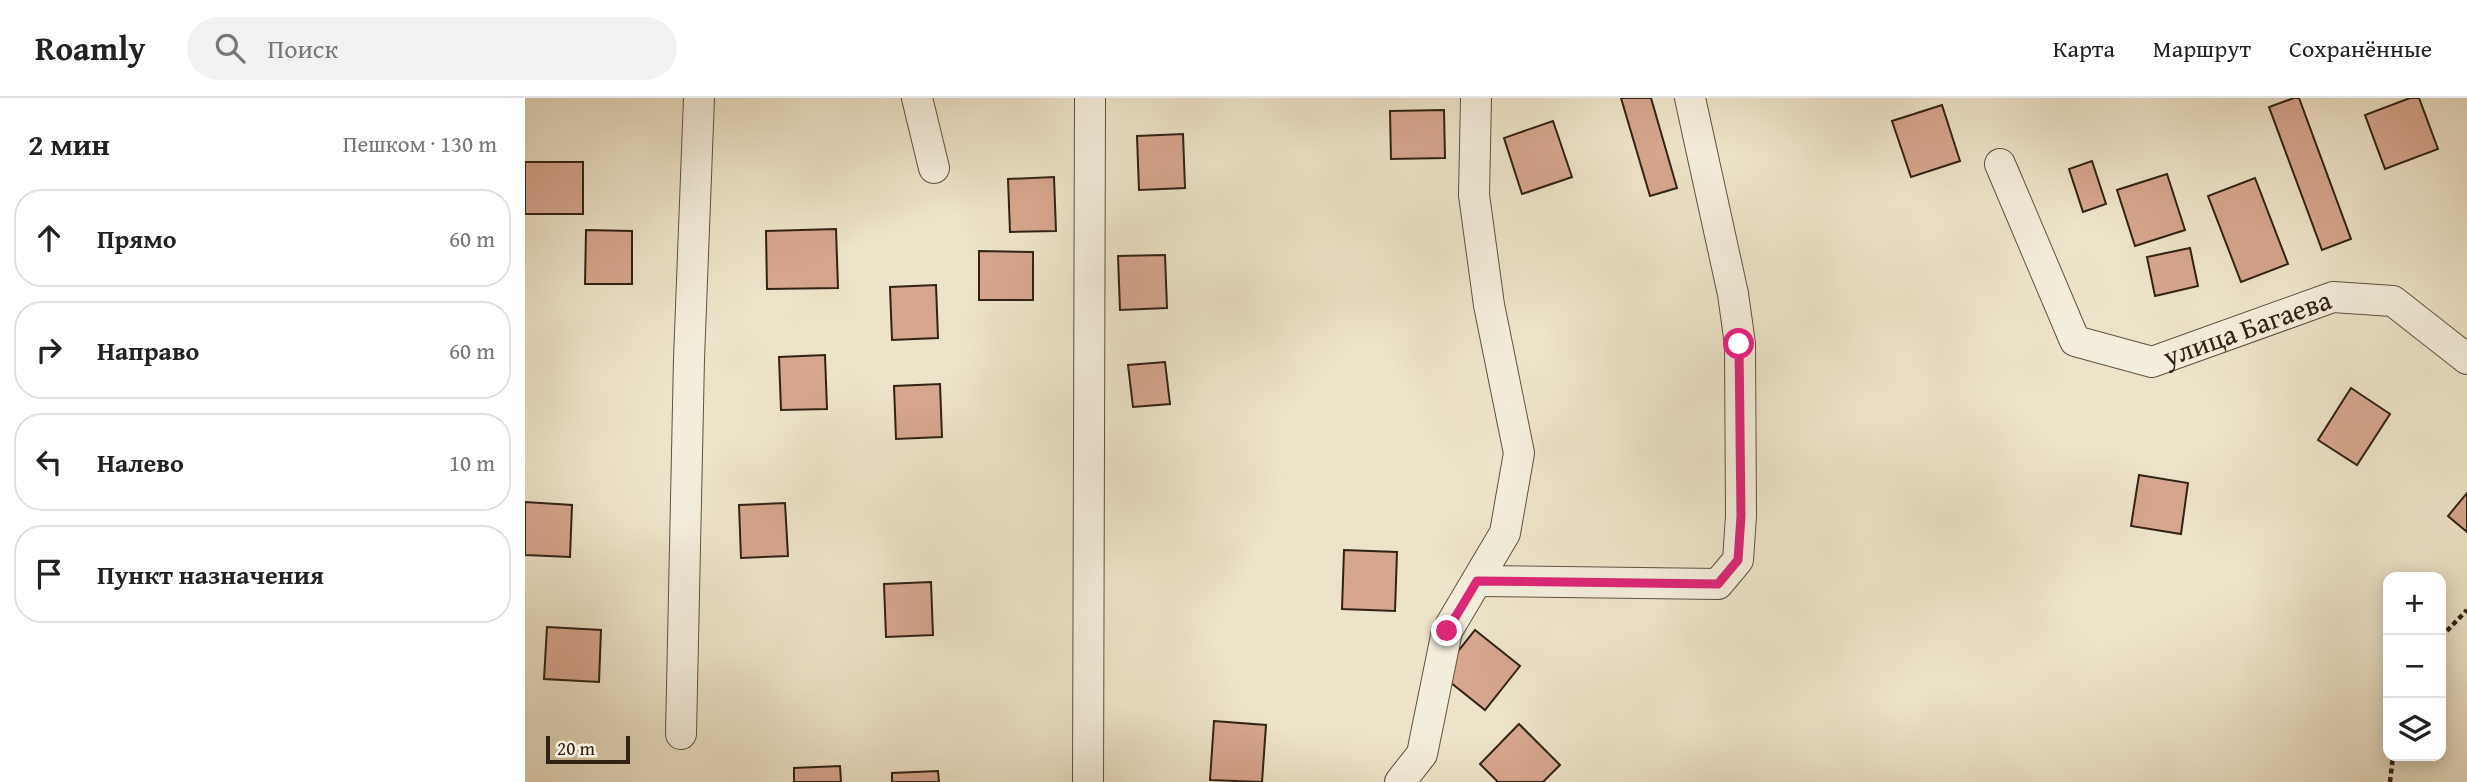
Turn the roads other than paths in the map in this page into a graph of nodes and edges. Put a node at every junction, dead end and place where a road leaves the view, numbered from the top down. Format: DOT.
graph roads {
  1 [pos="699,98"];
  2 [pos="917,98"];
  3 [pos="1090,98"];
  4 [pos="1476,98"];
  5 [pos="1690,98"];
  6 [pos="2000,164"];
  7 [pos="934,168"];
  8 [pos="2467,359"];
  9 [pos="1477,581"];
  10 [pos="681,734"];
  11 [pos="1088,782"];
  12 [pos="1400,782"];
  1 -- 10 [label="street"];
  2 -- 7 [label="street"];
  3 -- 11 [label="street"];
  4 -- 9 [label="street"];
  5 -- 9 [label="street"];
  6 -- 8 [label="street, улица Багаева"];
  9 -- 12 [label="street"];
}
